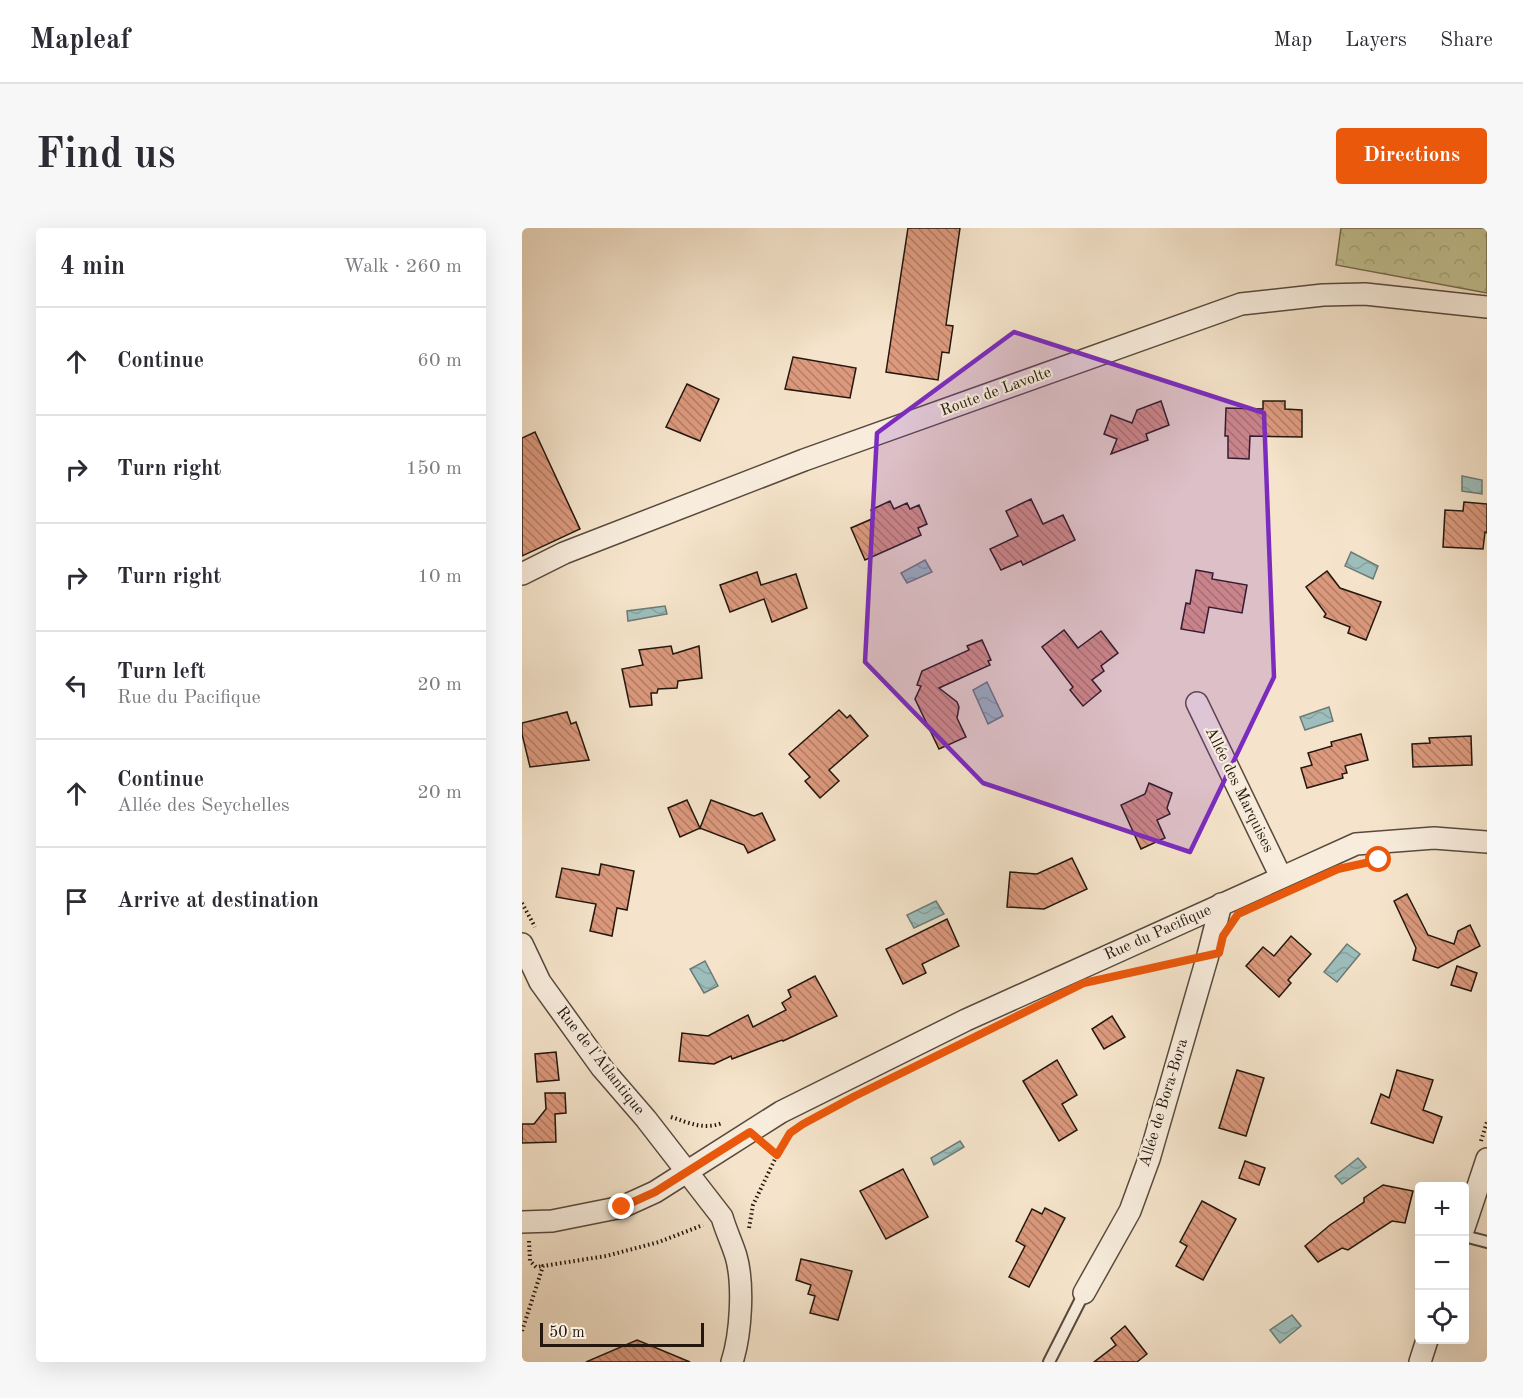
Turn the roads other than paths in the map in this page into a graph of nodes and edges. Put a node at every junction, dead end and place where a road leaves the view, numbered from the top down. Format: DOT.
graph roads {
  1 [pos="1487,307"];
  2 [pos="522,574"];
  3 [pos="1197,703"];
  4 [pos="1487,842"];
  5 [pos="1281,877"];
  6 [pos="1221,904"];
  7 [pos="530,938"];
  8 [pos="1487,1159"];
  9 [pos="687,1172"];
  10 [pos="1469,1213"];
  11 [pos="522,1222"];
  12 [pos="1469,1237"];
  13 [pos="1487,1242"];
  14 [pos="1084,1293"];
  15 [pos="1426,1344"];
  16 [pos="732,1362"];
  17 [pos="1049,1362"];
  18 [pos="1420,1362"];
  1 -- 2 [label="street, Route de Lavolte"];
  3 -- 5 [label="street, Allée des Marquises"];
  4 -- 5 [label="street, Rue du Pacifique"];
  5 -- 6 [label="street, Rue du Pacifique"];
  6 -- 9 [label="street, Rue du Pacifique"];
  6 -- 14 [label="street, Allée de Bora-Bora"];
  7 -- 9 [label="street, Rue de l'Atlantique"];
  8 -- 10 [label="street"];
  9 -- 11 [label="street, Rue du Pacifique"];
  9 -- 16 [label="street, Rue de l'Atlantique"];
  12 -- 13 [label="lane"];
  14 -- 17 [label="lane"];
  15 -- 18 [label="street"];
}
